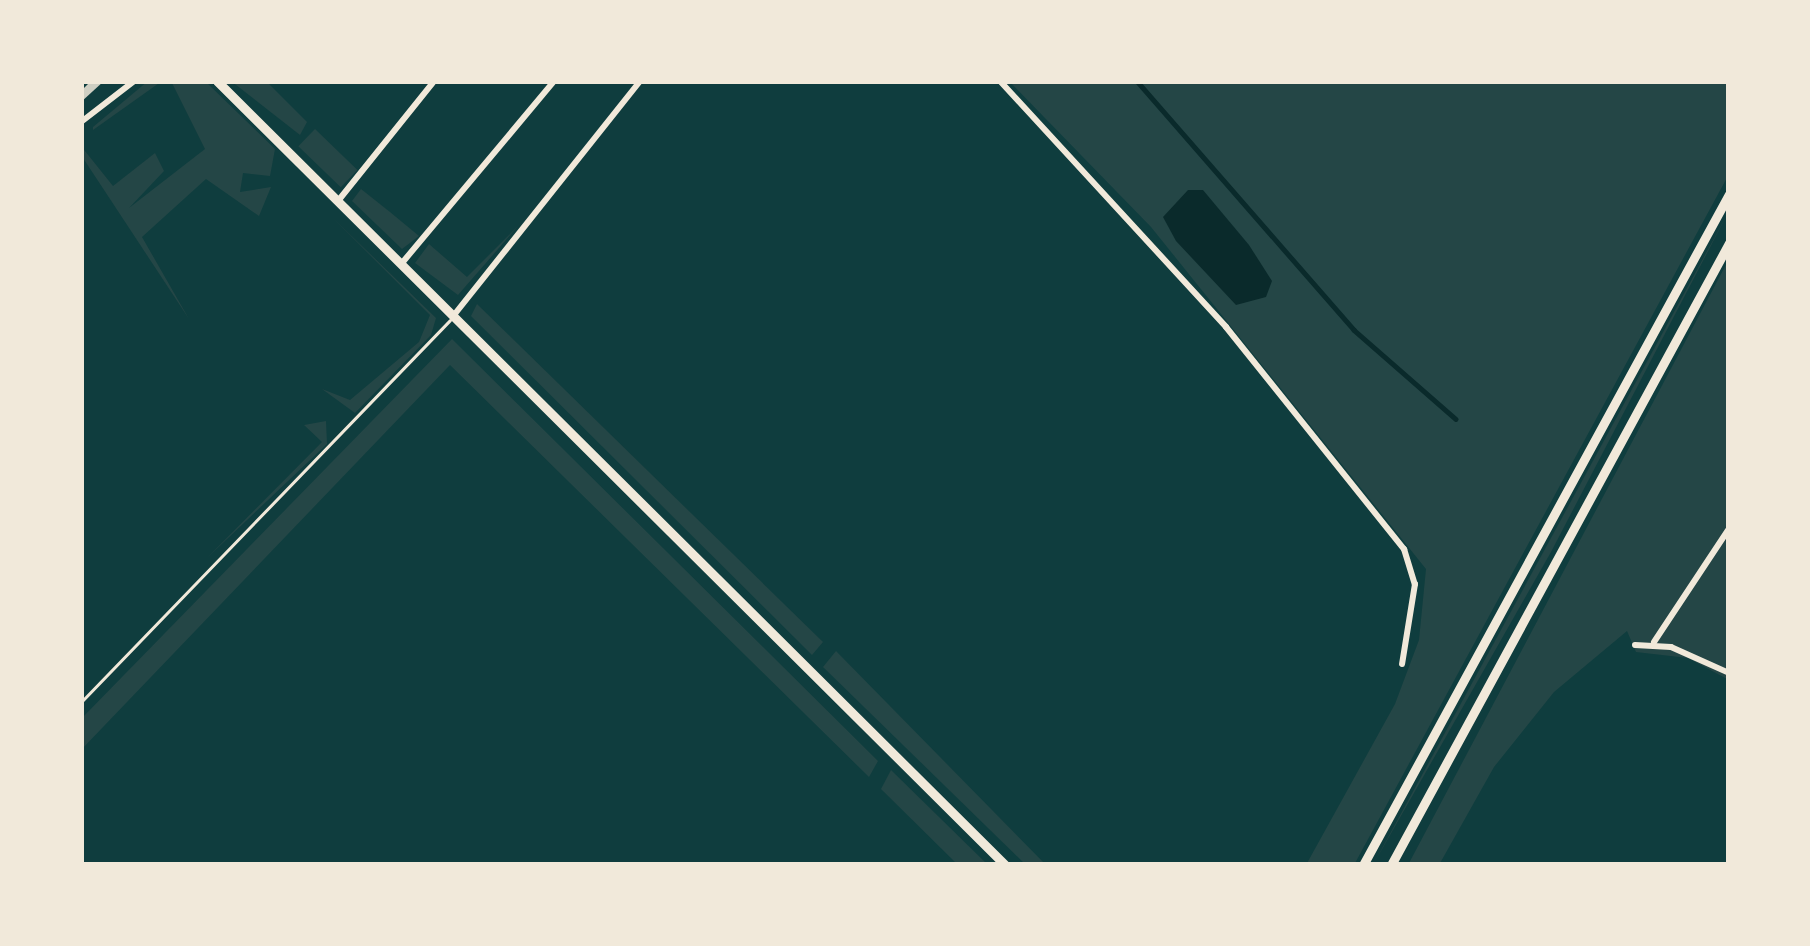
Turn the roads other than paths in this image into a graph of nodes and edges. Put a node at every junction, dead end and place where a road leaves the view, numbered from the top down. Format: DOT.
graph roads {
  1 [pos="134,81"];
  2 [pos="217,81"];
  3 [pos="434,81"];
  4 [pos="554,81"];
  5 [pos="640,81"];
  6 [pos="1000,81"];
  7 [pos="81,122"];
  8 [pos="1729,194"];
  9 [pos="338,201"];
  10 [pos="1729,243"];
  11 [pos="403,262"];
  12 [pos="454,315"];
  13 [pos="1728,530"];
  14 [pos="1654,642"];
  15 [pos="1635,646"];
  16 [pos="1402,664"];
  17 [pos="1729,673"];
  18 [pos="81,702"];
  19 [pos="1005,865"];
  20 [pos="1364,865"];
  21 [pos="1391,865"];
  1 -- 7 [label="street"];
  2 -- 9 [label="main road"];
  3 -- 9 [label="street"];
  4 -- 11 [label="street"];
  5 -- 12 [label="street"];
  6 -- 16 [label="street"];
  8 -- 20 [label="main road"];
  9 -- 11 [label="main road"];
  10 -- 21 [label="main road"];
  11 -- 12 [label="main road"];
  12 -- 18 [label="lane"];
  12 -- 19 [label="main road"];
  13 -- 14 [label="street"];
  14 -- 15 [label="street"];
  14 -- 17 [label="street"];
}
